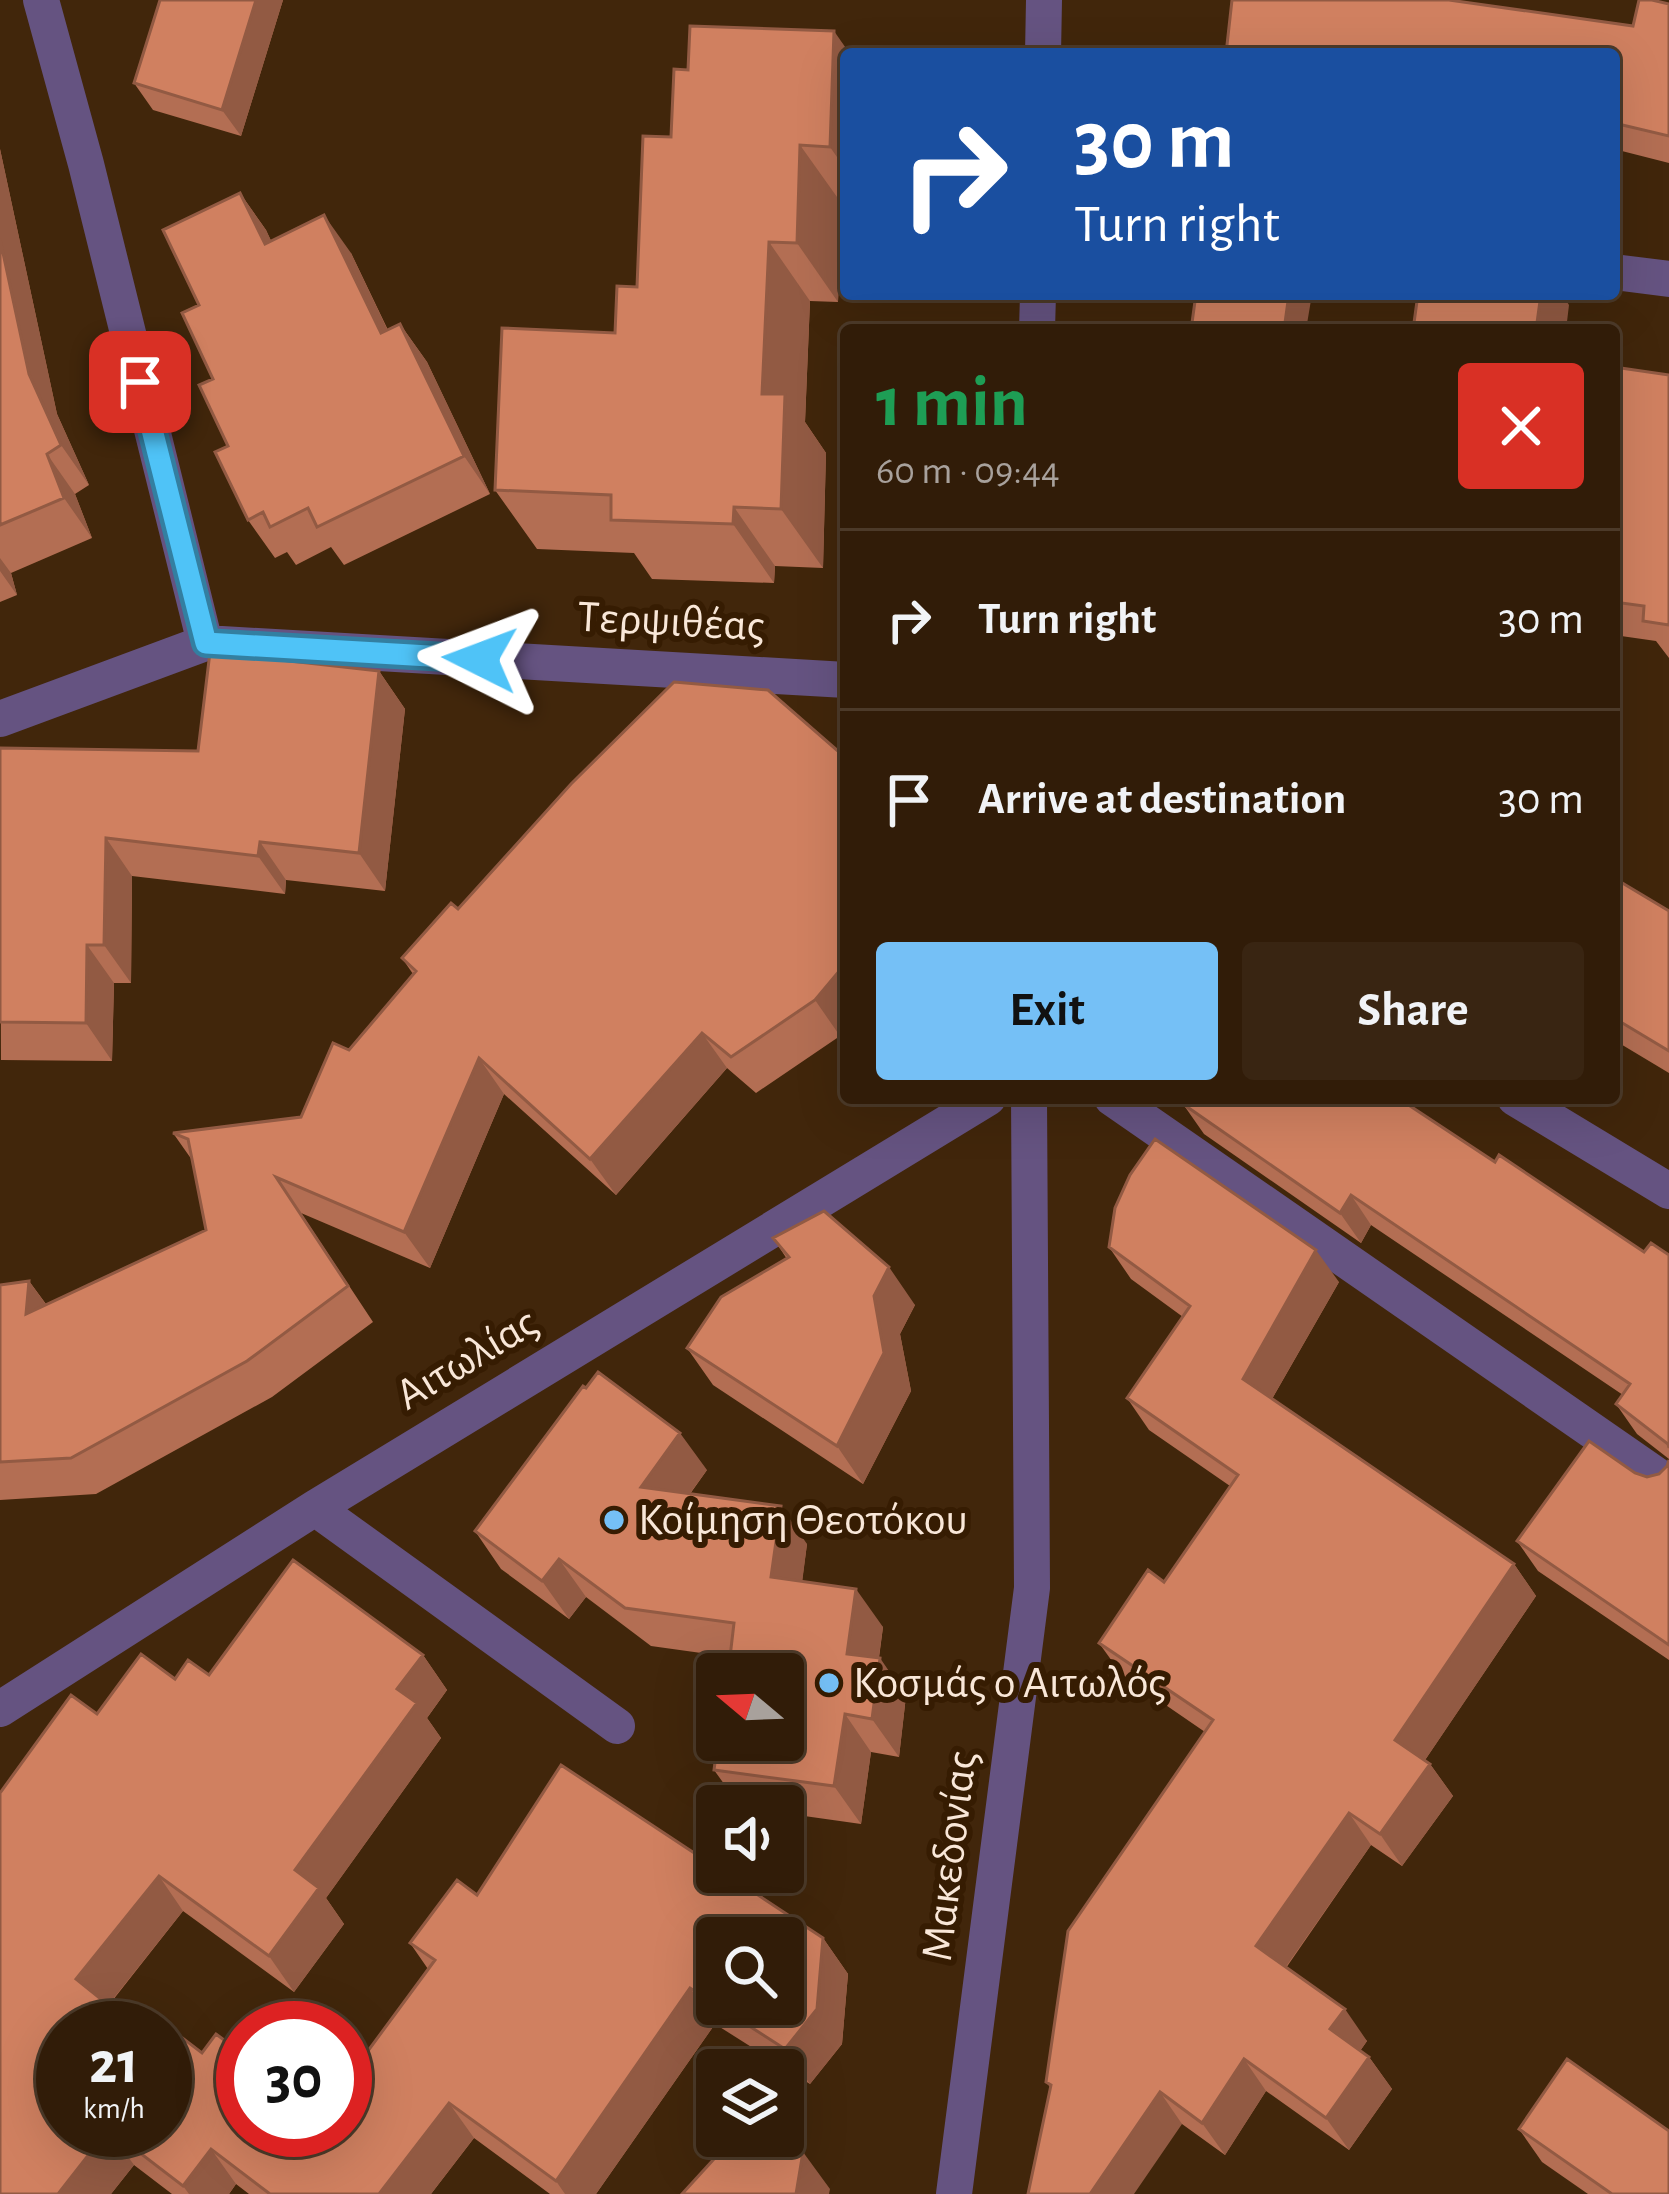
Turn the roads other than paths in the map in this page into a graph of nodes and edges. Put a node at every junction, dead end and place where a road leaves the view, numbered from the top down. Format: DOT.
graph roads {
  1 [pos="41,0"];
  2 [pos="1044,0"];
  3 [pos="1043,48"];
  4 [pos="1620,273"];
  5 [pos="1669,279"];
  6 [pos="206,643"];
  7 [pos="840,680"];
  8 [pos="0,719"];
  9 [pos="978,1104"];
  10 [pos="1029,1104"];
  11 [pos="1121,1104"];
  12 [pos="1525,1104"];
  13 [pos="1669,1191"];
  14 [pos="1669,1484"];
  15 [pos="315,1508"];
  16 [pos="0,1709"];
  17 [pos="617,1726"];
  18 [pos="954,2194"];
  1 -- 6 [label="street"];
  2 -- 3 [label="street"];
  4 -- 5 [label="street"];
  6 -- 7 [label="street, Τερψιθέας"];
  6 -- 8 [label="street, Τερψιθέας"];
  9 -- 15 [label="street, Αιτωλίας"];
  10 -- 18 [label="street, Μακεδονίας"];
  11 -- 14 [label="street"];
  12 -- 13 [label="street"];
  15 -- 16 [label="street, Αιτωλίας"];
  15 -- 17 [label="street"];
}
